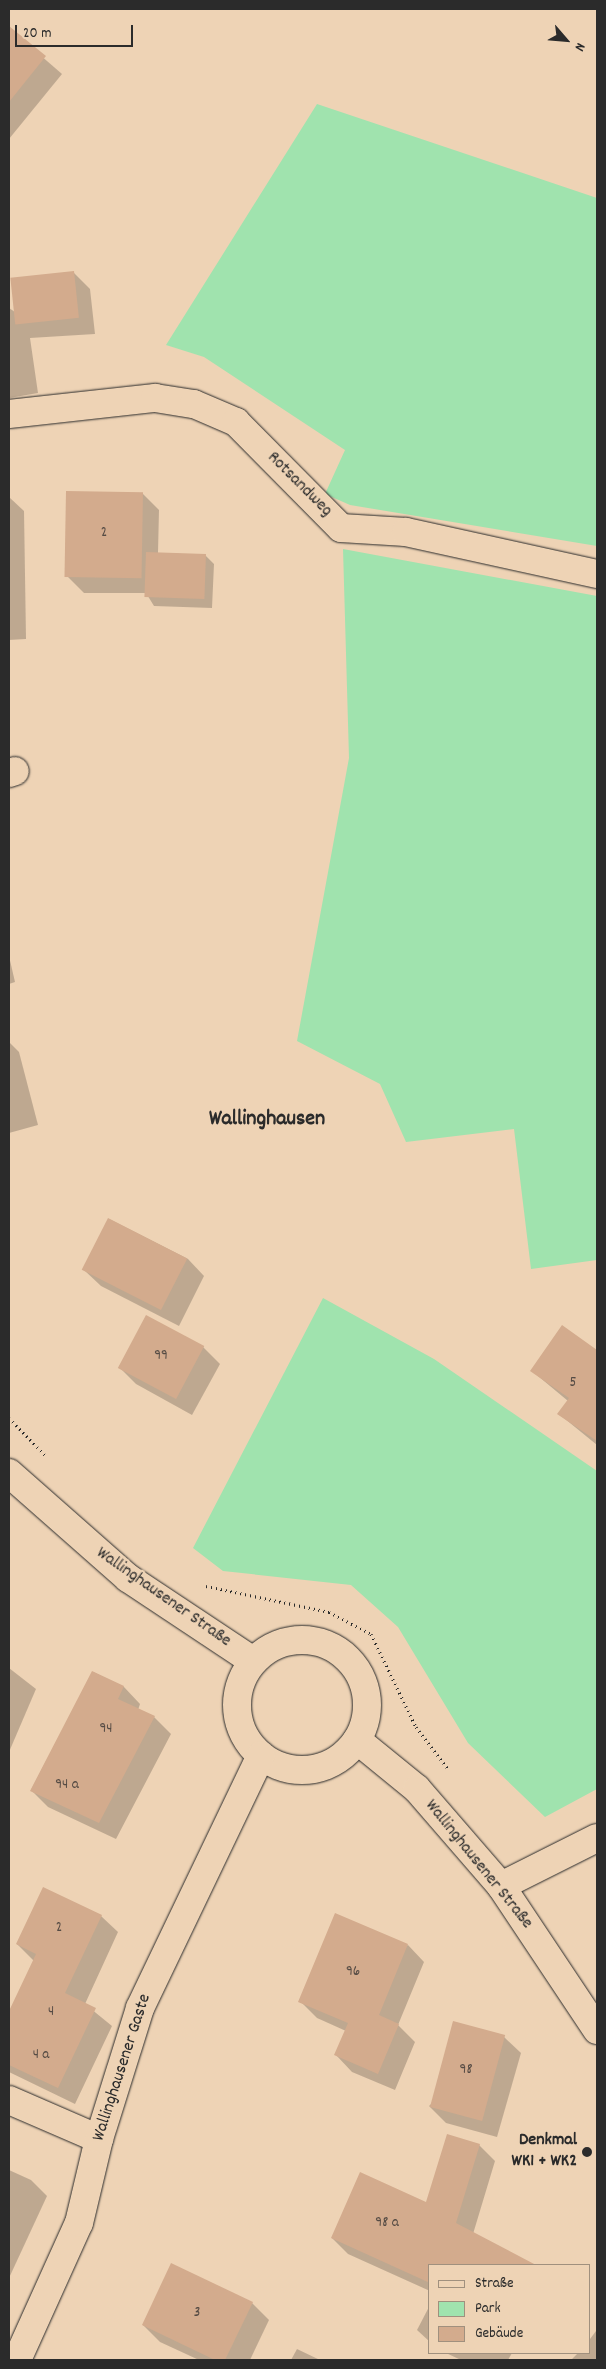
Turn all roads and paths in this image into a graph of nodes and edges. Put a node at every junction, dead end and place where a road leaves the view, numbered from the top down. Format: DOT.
graph roads {
  1 [pos="9,414"];
  2 [pos="597,574"];
  3 [pos="9,1418"];
  4 [pos="50,1460"];
  5 [pos="9,1473"];
  6 [pos="202,1585"];
  7 [pos="253,1661"];
  8 [pos="357,1740"];
  9 [pos="261,1756"];
  10 [pos="452,1773"];
  11 [pos="597,1838"];
  12 [pos="500,1886"];
  13 [pos="597,2030"];
  14 [pos="9,2100"];
  15 [pos="99,2139"];
  16 [pos="18,2360"];
  1 -- 2 [label="street, Rotsandweg"];
  3 -- 4 [label="path"];
  5 -- 7 [label="street, Wallinghausener Straße"];
  6 -- 10 [label="path"];
  7 -- 8 [label="street"];
  7 -- 9 [label="street"];
  8 -- 9 [label="street"];
  8 -- 12 [label="street, Wallinghausener Straße"];
  9 -- 15 [label="street, Wallinghausener Gaste"];
  11 -- 12 [label="street"];
  12 -- 13 [label="street, Wallinghausener Straße"];
  14 -- 15 [label="street"];
  15 -- 16 [label="street, Wallinghausener Gaste"];
}
